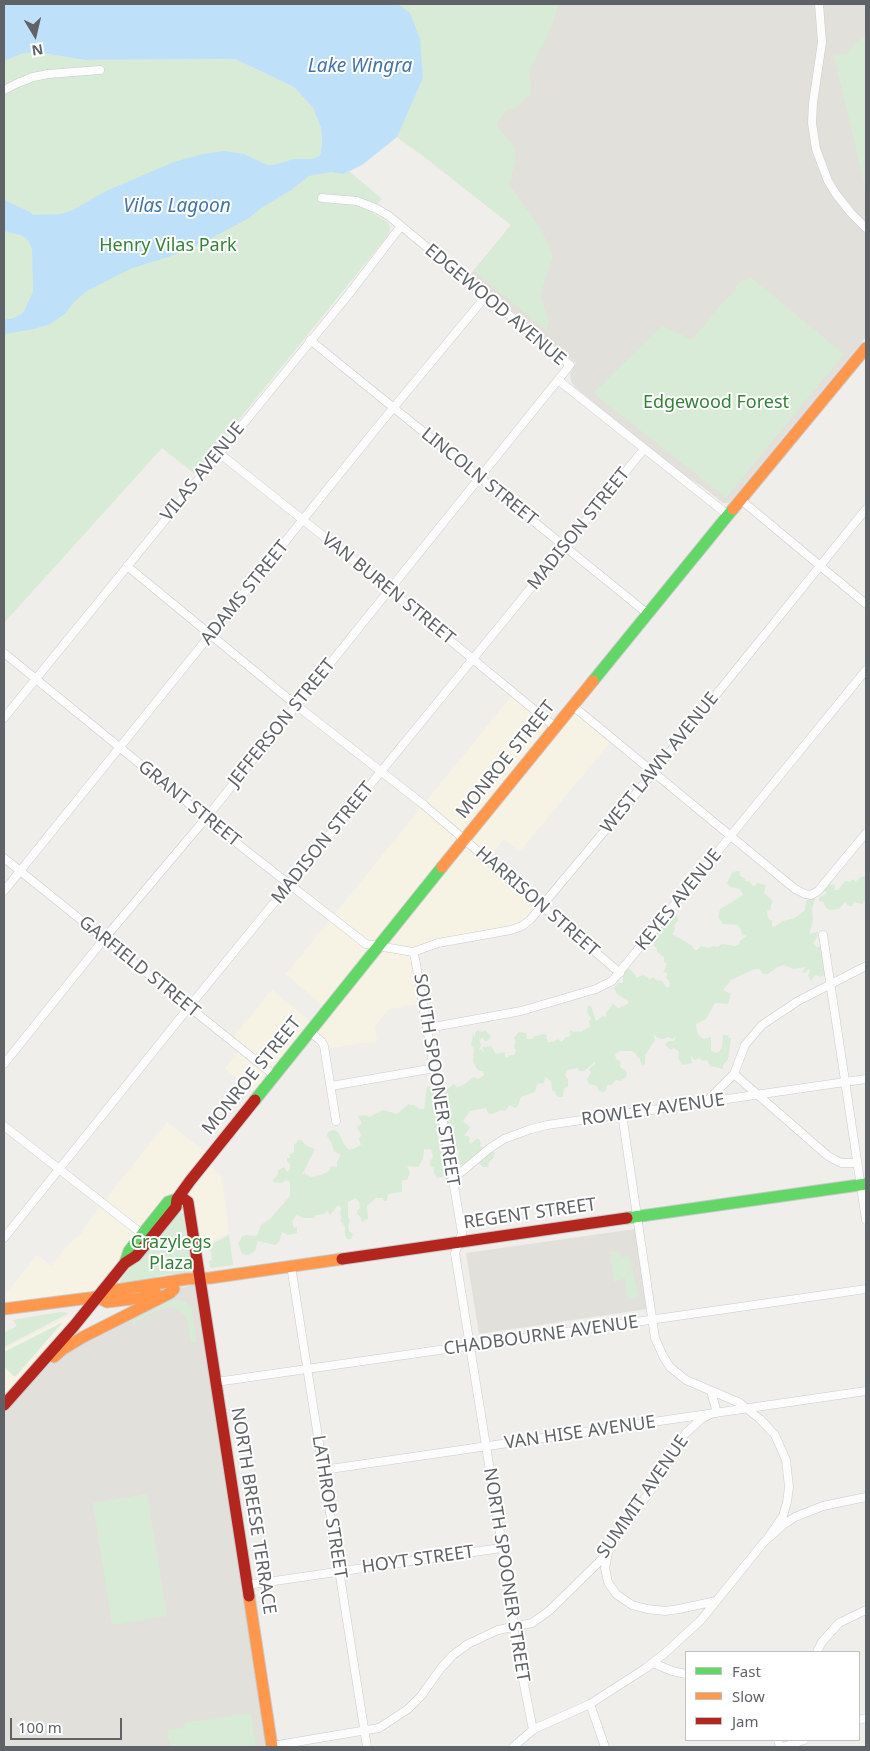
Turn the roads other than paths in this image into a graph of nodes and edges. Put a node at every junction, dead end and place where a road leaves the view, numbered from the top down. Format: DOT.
graph roads {
  1 [pos="819,4"];
  2 [pos="100,70"];
  3 [pos="4,90"];
  4 [pos="322,198"];
  5 [pos="402,226"];
  6 [pos="866,228"];
  7 [pos="486,296"];
  8 [pos="310,340"];
  9 [pos="866,348"];
  10 [pos="558,380"];
  11 [pos="393,408"];
  12 [pos="644,449"];
  13 [pos="219,453"];
  14 [pos="480,478"];
  15 [pos="741,500"];
  16 [pos="866,509"];
  17 [pos="728,515"];
  18 [pos="303,521"];
  19 [pos="565,547"];
  20 [pos="819,565"];
  21 [pos="127,566"];
  22 [pos="389,590"];
  23 [pos="866,604"];
  24 [pos="648,614"];
  25 [pos="212,634"];
  26 [pos="4,653"];
  27 [pos="473,659"];
  28 [pos="866,670"];
  29 [pos="36,679"];
  30 [pos="296,705"];
  31 [pos="573,706"];
  32 [pos="4,718"];
  33 [pos="556,727"];
  34 [pos="120,747"];
  35 [pos="380,772"];
  36 [pos="653,772"];
  37 [pos="206,818"];
  38 [pos="866,833"];
  39 [pos="731,836"];
  40 [pos="464,839"];
  41 [pos="4,858"];
  42 [pos="21,870"];
  43 [pos="289,884"];
  44 [pos="4,891"];
  45 [pos="542,906"];
  46 [pos="822,935"];
  47 [pos="104,939"];
  48 [pos="378,947"];
  49 [pos="413,952"];
  50 [pos="866,966"];
  51 [pos="620,973"];
  52 [pos="830,984"];
  53 [pos="188,1007"];
  54 [pos="428,1028"];
  55 [pos="310,1032"];
  56 [pos="4,1064"];
  57 [pos="435,1068"];
  58 [pos="734,1074"];
  59 [pos="275,1076"];
  60 [pos="866,1079"];
  61 [pos="845,1082"];
  62 [pos="331,1086"];
  63 [pos="758,1095"];
  64 [pos="706,1102"];
  65 [pos="622,1114"];
  66 [pos="336,1121"];
  67 [pos="4,1126"];
  68 [pos="857,1163"];
  69 [pos="59,1169"];
  70 [pos="452,1176"];
  71 [pos="863,1184"];
  72 [pos="179,1197"];
  73 [pos="637,1217"];
  74 [pos="866,1220"];
  75 [pos="146,1237"];
  76 [pos="4,1238"];
  77 [pos="458,1243"];
  78 [pos="292,1266"];
  79 [pos="200,1280"];
  80 [pos="163,1283"];
  81 [pos="174,1289"];
  82 [pos="866,1289"];
  83 [pos="97,1297"];
  84 [pos="129,1300"];
  85 [pos="4,1309"];
  86 [pos="652,1320"];
  87 [pos="74,1326"];
  88 [pos="470,1346"];
  89 [pos="307,1369"];
  90 [pos="24,1382"];
  91 [pos="216,1382"];
  92 [pos="712,1391"];
  93 [pos="866,1392"];
  94 [pos="4,1405"];
  95 [pos="748,1409"];
  96 [pos="714,1414"];
  97 [pos="486,1447"];
  98 [pos="323,1470"];
  99 [pos="866,1497"];
  100 [pos="768,1538"];
  101 [pos="501,1548"];
  102 [pos="608,1553"];
  103 [pos="340,1572"];
  104 [pos="247,1585"];
  105 [pos="716,1601"];
  106 [pos="866,1610"];
  107 [pos="514,1627"];
  108 [pos="818,1651"];
  109 [pos="653,1663"];
  110 [pos="685,1674"];
  111 [pos="590,1704"];
  112 [pos="532,1730"];
  113 [pos="365,1731"];
  114 [pos="801,1741"];
  115 [pos="272,1747"];
  116 [pos="367,1747"];
  117 [pos="513,1747"];
  118 [pos="606,1747"];
  119 [pos="782,1747"];
  1 -- 6 [label="street"];
  2 -- 3 [label="street"];
  4 -- 5 [label="street, EDGEWOOD AVENUE"];
  5 -- 7 [label="street, EDGEWOOD AVENUE"];
  5 -- 8 [label="street, VILAS AVENUE"];
  7 -- 10 [label="street, EDGEWOOD AVENUE"];
  7 -- 11 [label="street, ADAMS STREET"];
  8 -- 11 [label="street, LINCOLN STREET"];
  8 -- 13 [label="street, VILAS AVENUE"];
  9 -- 15 [label="main road, MONROE STREET"];
  10 -- 12 [label="street, EDGEWOOD AVENUE"];
  10 -- 14 [label="street, JEFFERSON STREET"];
  11 -- 14 [label="street, LINCOLN STREET"];
  11 -- 18 [label="street, ADAMS STREET"];
  12 -- 17 [label="street, EDGEWOOD AVENUE"];
  12 -- 19 [label="street, MADISON STREET"];
  13 -- 18 [label="street, VAN BUREN STREET"];
  13 -- 21 [label="street, VILAS AVENUE"];
  14 -- 19 [label="street, LINCOLN STREET"];
  14 -- 22 [label="street, JEFFERSON STREET"];
  15 -- 17 [label="main road, MONROE STREET"];
  15 -- 20 [label="street"];
  16 -- 20 [label="street, WEST LAWN AVENUE"];
  17 -- 24 [label="main road, MONROE STREET"];
  18 -- 22 [label="street, VAN BUREN STREET"];
  18 -- 25 [label="street, ADAMS STREET"];
  19 -- 24 [label="street, LINCOLN STREET"];
  19 -- 27 [label="street, MADISON STREET"];
  20 -- 23 [label="street"];
  20 -- 36 [label="street, WEST LAWN AVENUE"];
  21 -- 25 [label="street, HARRISON STREET"];
  21 -- 29 [label="street, VILAS AVENUE"];
  22 -- 27 [label="street, VAN BUREN STREET"];
  22 -- 30 [label="street, JEFFERSON STREET"];
  24 -- 31 [label="main road, MONROE STREET"];
  25 -- 30 [label="street, HARRISON STREET"];
  25 -- 34 [label="street, ADAMS STREET"];
  26 -- 29 [label="street, GRANT STREET"];
  27 -- 33 [label="street, VAN BUREN STREET"];
  27 -- 35 [label="street, MADISON STREET"];
  28 -- 39 [label="street, KEYES AVENUE"];
  29 -- 32 [label="street, VILAS AVENUE"];
  29 -- 34 [label="street, GRANT STREET"];
  30 -- 35 [label="street, HARRISON STREET"];
  30 -- 37 [label="street, JEFFERSON STREET"];
  31 -- 33 [label="main road, MONROE STREET"];
  31 -- 36 [label="street"];
  33 -- 40 [label="main road, MONROE STREET"];
  34 -- 37 [label="street, GRANT STREET"];
  34 -- 42 [label="street, ADAMS STREET"];
  35 -- 40 [label="street, HARRISON STREET"];
  35 -- 43 [label="street, MADISON STREET"];
  36 -- 39 [label="street"];
  36 -- 45 [label="street, WEST LAWN AVENUE"];
  37 -- 43 [label="street, GRANT STREET"];
  37 -- 47 [label="street, JEFFERSON STREET"];
  38 -- 39 [label="street"];
  39 -- 51 [label="street, KEYES AVENUE"];
  40 -- 45 [label="street, HARRISON STREET"];
  40 -- 48 [label="main road, MONROE STREET"];
  41 -- 42 [label="street, GARFIELD STREET"];
  42 -- 44 [label="street, ADAMS STREET"];
  42 -- 47 [label="street, GARFIELD STREET"];
  43 -- 48 [label="street, GRANT STREET"];
  43 -- 53 [label="street, MADISON STREET"];
  45 -- 49 [label="street, WEST LAWN AVENUE"];
  45 -- 51 [label="street, HARRISON STREET"];
  46 -- 52 [label="street"];
  47 -- 53 [label="street, GARFIELD STREET"];
  47 -- 56 [label="street, JEFFERSON STREET"];
  48 -- 49 [label="street, SOUTH SPOONER STREET"];
  48 -- 55 [label="main road, MONROE STREET"];
  49 -- 54 [label="street, SOUTH SPOONER STREET"];
  50 -- 52 [label="street"];
  51 -- 54 [label="street, KEYES AVENUE"];
  52 -- 58 [label="street"];
  52 -- 61 [label="street"];
  53 -- 59 [label="street, GARFIELD STREET"];
  53 -- 69 [label="street, MADISON STREET"];
  54 -- 57 [label="street, SOUTH SPOONER STREET"];
  55 -- 59 [label="main road, MONROE STREET"];
  55 -- 62 [label="street"];
  57 -- 62 [label="street"];
  57 -- 70 [label="street, SOUTH SPOONER STREET"];
  58 -- 63 [label="street"];
  58 -- 64 [label="street"];
  59 -- 72 [label="main road, MONROE STREET"];
  60 -- 61 [label="street, ROWLEY AVENUE"];
  61 -- 63 [label="street, ROWLEY AVENUE"];
  61 -- 68 [label="street"];
  62 -- 66 [label="street"];
  63 -- 64 [label="street, ROWLEY AVENUE"];
  63 -- 68 [label="street"];
  64 -- 65 [label="street, ROWLEY AVENUE"];
  65 -- 70 [label="street, ROWLEY AVENUE"];
  65 -- 73 [label="street"];
  67 -- 69 [label="street"];
  68 -- 71 [label="street"];
  69 -- 75 [label="street"];
  69 -- 76 [label="street, MADISON STREET"];
  70 -- 77 [label="street, SOUTH SPOONER STREET"];
  71 -- 73 [label="main road, REGENT STREET"];
  71 -- 74 [label="street"];
  72 -- 75 [label="main road, MONROE STREET"];
  72 -- 79 [label="main road, NORTH BREESE TERRACE"];
  73 -- 77 [label="main road, REGENT STREET"];
  73 -- 86 [label="street"];
  75 -- 83 [label="main road, MONROE STREET"];
  77 -- 78 [label="main road, REGENT STREET"];
  77 -- 88 [label="street, NORTH SPOONER STREET"];
  78 -- 79 [label="main road, REGENT STREET"];
  78 -- 89 [label="street, LATHROP STREET"];
  79 -- 80 [label="main road, REGENT STREET"];
  79 -- 81 [label="main road, REGENT STREET"];
  79 -- 91 [label="main road, NORTH BREESE TERRACE"];
  80 -- 83 [label="main road, REGENT STREET"];
  80 -- 84 [label="main road"];
  81 -- 84 [label="main road, REGENT STREET"];
  81 -- 90 [label="main road"];
  82 -- 86 [label="street, CHADBOURNE AVENUE"];
  83 -- 84 [label="main road, REGENT STREET"];
  83 -- 85 [label="main road, REGENT STREET"];
  83 -- 87 [label="main road, MONROE STREET"];
  84 -- 87 [label="main road"];
  86 -- 88 [label="street, CHADBOURNE AVENUE"];
  86 -- 92 [label="street"];
  87 -- 90 [label="main road, MONROE STREET"];
  88 -- 89 [label="street, CHADBOURNE AVENUE"];
  88 -- 97 [label="street, NORTH SPOONER STREET"];
  89 -- 91 [label="street, CHADBOURNE AVENUE"];
  89 -- 98 [label="street, LATHROP STREET"];
  90 -- 94 [label="main road, MONROE STREET"];
  91 -- 104 [label="main road, NORTH BREESE TERRACE"];
  92 -- 95 [label="street"];
  92 -- 96 [label="street"];
  93 -- 95 [label="street, VAN HISE AVENUE"];
  95 -- 96 [label="street, VAN HISE AVENUE"];
  95 -- 100 [label="street"];
  96 -- 97 [label="street, VAN HISE AVENUE"];
  96 -- 102 [label="street, SUMMIT AVENUE"];
  97 -- 98 [label="street, VAN HISE AVENUE"];
  97 -- 101 [label="street, NORTH SPOONER STREET"];
  98 -- 103 [label="street, LATHROP STREET"];
  99 -- 100 [label="street"];
  100 -- 105 [label="street"];
  101 -- 103 [label="street, HOYT STREET"];
  101 -- 107 [label="street, NORTH SPOONER STREET"];
  102 -- 105 [label="street"];
  102 -- 107 [label="street, SUMMIT AVENUE"];
  103 -- 104 [label="street, HOYT STREET"];
  103 -- 113 [label="street, LATHROP STREET"];
  104 -- 115 [label="main road, NORTH BREESE TERRACE"];
  105 -- 109 [label="street"];
  106 -- 108 [label="street"];
  107 -- 112 [label="street, NORTH SPOONER STREET"];
  107 -- 113 [label="street, SUMMIT AVENUE"];
  109 -- 110 [label="street"];
  109 -- 111 [label="street"];
  111 -- 112 [label="street"];
  111 -- 118 [label="street"];
  112 -- 117 [label="street"];
  113 -- 115 [label="street, SUMMIT AVENUE"];
  113 -- 116 [label="street, LATHROP STREET"];
  114 -- 119 [label="street"];
}
